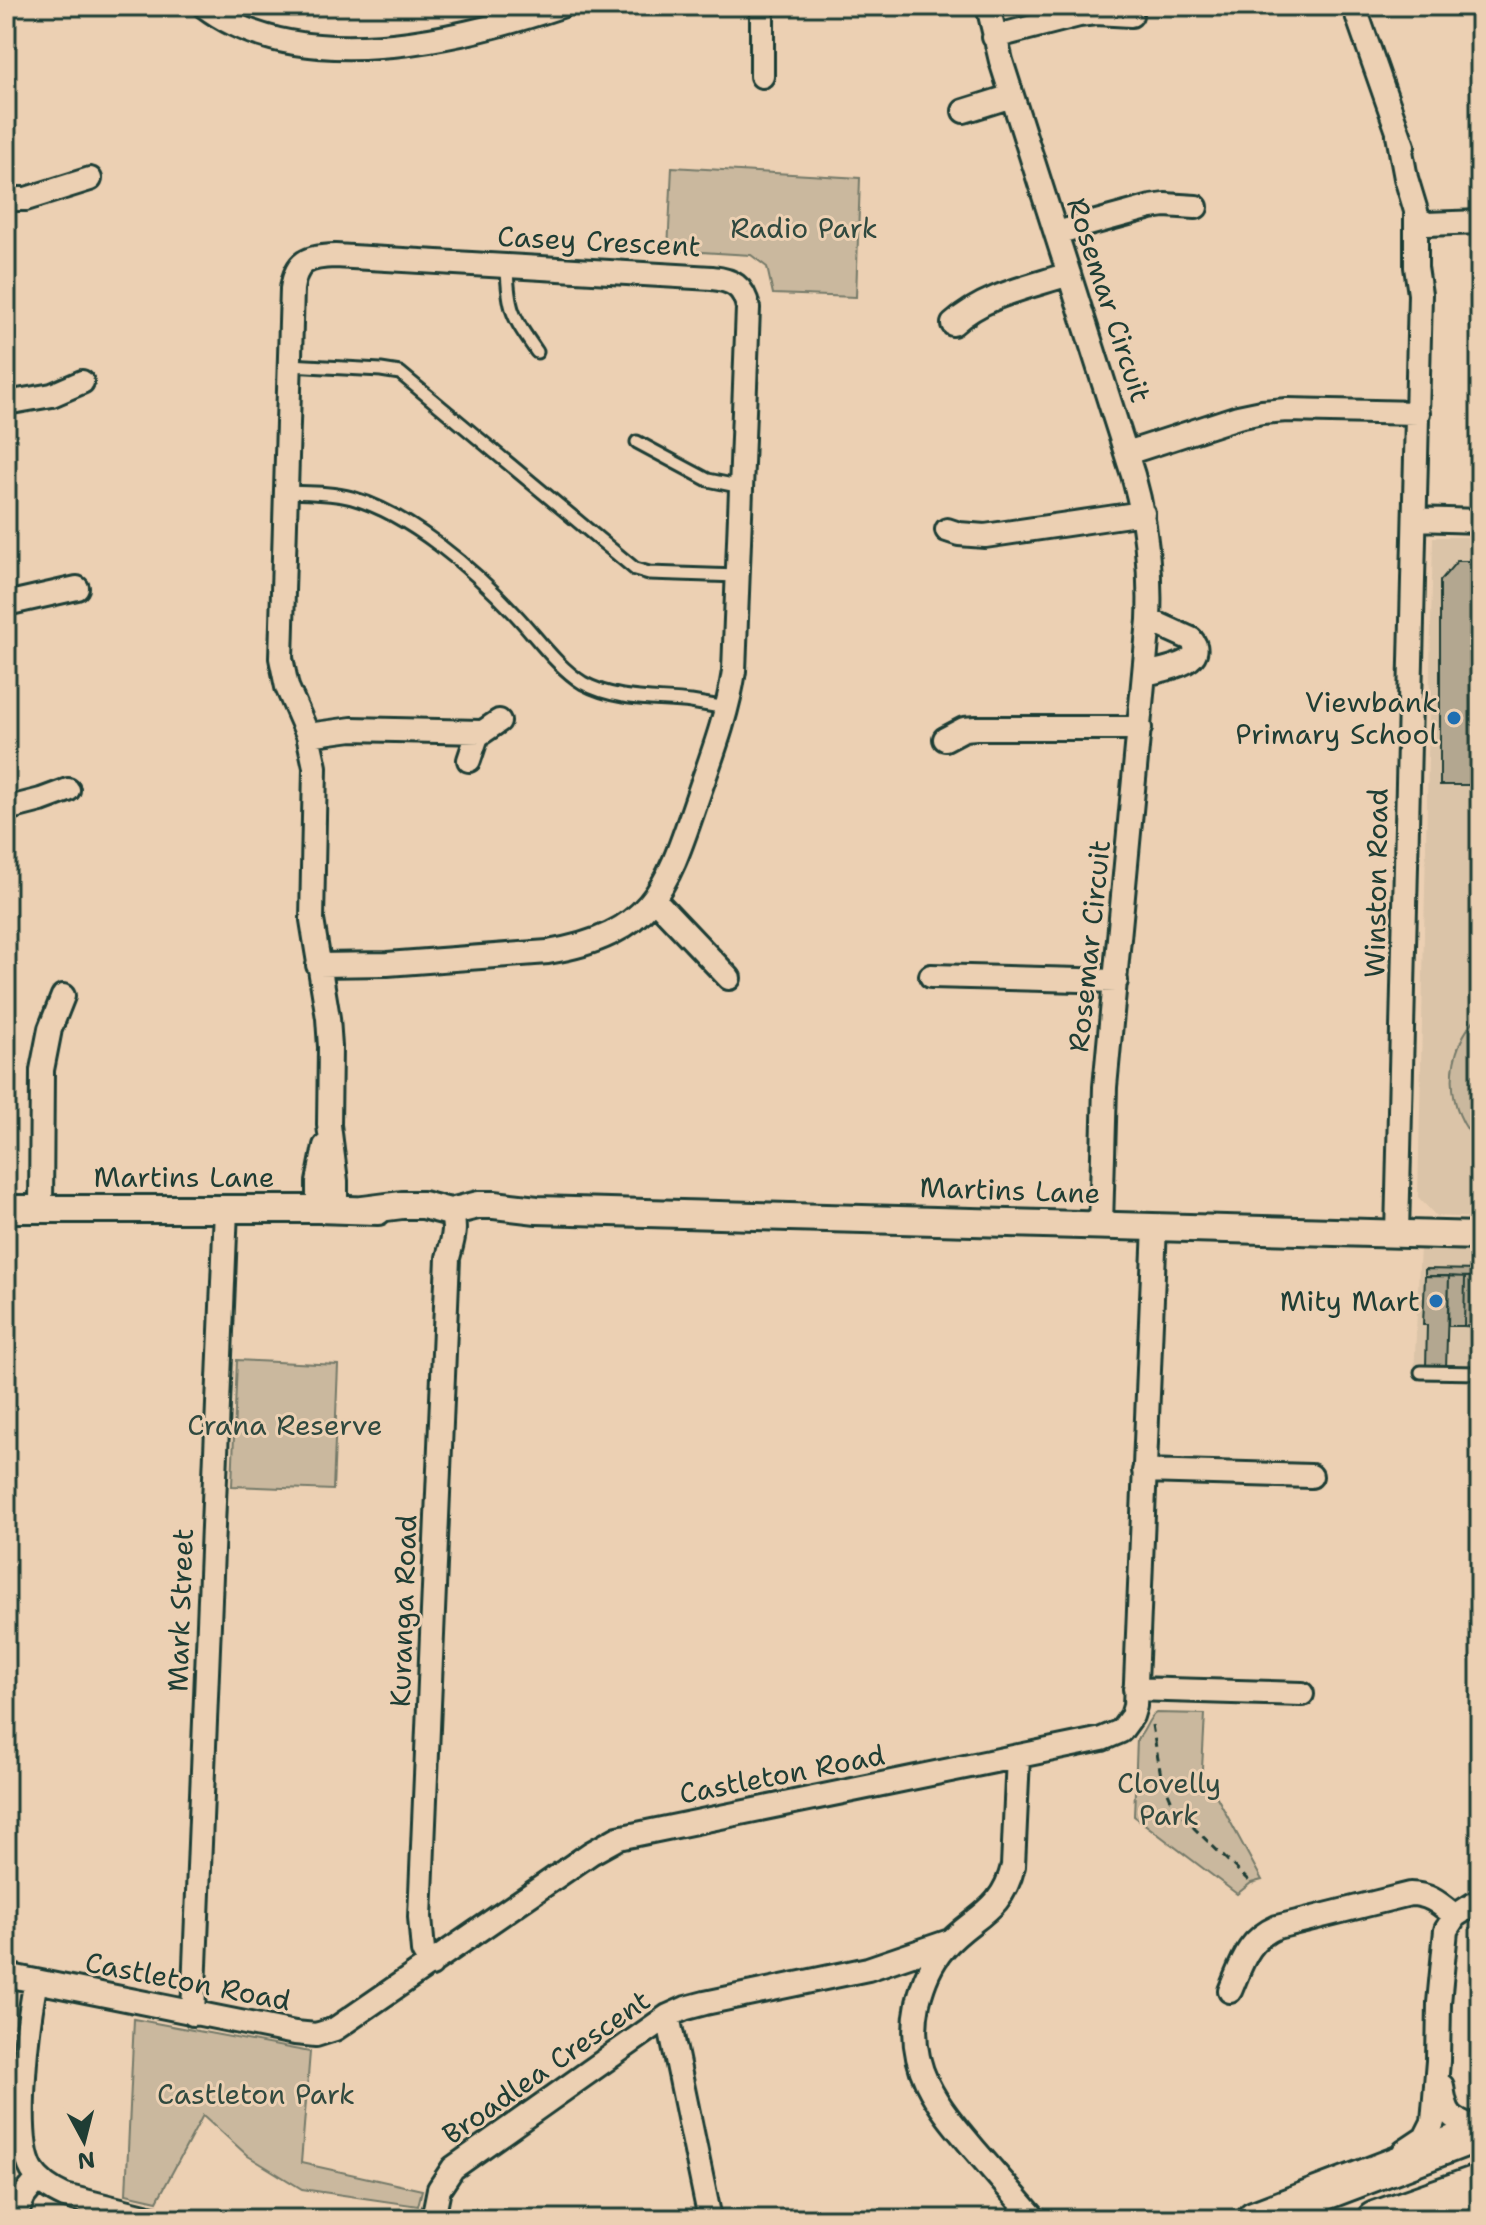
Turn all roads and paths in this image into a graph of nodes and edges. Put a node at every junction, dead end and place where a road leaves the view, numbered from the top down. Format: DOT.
graph roads {
  1 [pos="204,6"];
  2 [pos="561,6"];
  3 [pos="762,6"];
  4 [pos="988,6"];
  5 [pos="1354,6"];
  6 [pos="1131,15"];
  7 [pos="994,37"];
  8 [pos="762,76"];
  9 [pos="1012,96"];
  10 [pos="964,111"];
  11 [pos="90,179"];
  12 [pos="6,199"];
  13 [pos="1196,207"];
  14 [pos="1424,219"];
  15 [pos="1480,220"];
  16 [pos="1056,233"];
  17 [pos="507,266"];
  18 [pos="1069,274"];
  19 [pos="953,324"];
  20 [pos="537,352"];
  21 [pos="289,365"];
  22 [pos="82,382"];
  23 [pos="6,403"];
  24 [pos="1418,413"];
  25 [pos="637,442"];
  26 [pos="1127,453"];
  27 [pos="742,487"];
  28 [pos="285,492"];
  29 [pos="1143,513"];
  30 [pos="1415,519"];
  31 [pos="1480,521"];
  32 [pos="947,530"];
  33 [pos="738,576"];
  34 [pos="77,588"];
  35 [pos="6,604"];
  36 [pos="1149,620"];
  37 [pos="1145,674"];
  38 [pos="728,708"];
  39 [pos="1140,728"];
  40 [pos="308,735"];
  41 [pos="945,739"];
  42 [pos="469,760"];
  43 [pos="68,790"];
  44 [pos="6,809"];
  45 [pos="654,899"];
  46 [pos="319,971"];
  47 [pos="931,976"];
  48 [pos="729,978"];
  49 [pos="1116,981"];
  50 [pos="63,996"];
  51 [pos="6,1209"];
  52 [pos="41,1209"];
  53 [pos="226,1209"];
  54 [pos="327,1209"];
  55 [pos="450,1218"];
  56 [pos="1101,1224"];
  57 [pos="1155,1226"];
  58 [pos="1397,1233"];
  59 [pos="1480,1236"];
  60 [pos="1421,1372"];
  61 [pos="1480,1373"];
  62 [pos="1144,1471"];
  63 [pos="1311,1476"];
  64 [pos="1135,1689"];
  65 [pos="1302,1694"];
  66 [pos="1148,1717"];
  67 [pos="1018,1757"];
  68 [pos="1253,1885"];
  69 [pos="1480,1900"];
  70 [pos="1455,1916"];
  71 [pos="950,1941"];
  72 [pos="431,1965"];
  73 [pos="868,1969"];
  74 [pos="929,1969"];
  75 [pos="6,1975"];
  76 [pos="36,1981"];
  77 [pos="1230,1991"];
  78 [pos="193,2014"];
  79 [pos="668,2016"];
  80 [pos="1438,2061"];
  81 [pos="1480,2131"];
  82 [pos="1445,2148"];
  83 [pos="38,2179"];
  84 [pos="1355,2182"];
  85 [pos="1462,2200"];
  86 [pos="14,2219"];
  87 [pos="157,2219"];
  88 [pos="433,2219"];
  89 [pos="710,2219"];
  90 [pos="1035,2219"];
  91 [pos="1254,2219"];
  92 [pos="1375,2219"];
  1 -- 2 [label="street"];
  3 -- 8 [label="street"];
  4 -- 7 [label="street, Rosemar Circuit"];
  5 -- 14 [label="street, Winston Road"];
  6 -- 7 [label="street"];
  7 -- 9 [label="street, Rosemar Circuit"];
  9 -- 10 [label="street"];
  9 -- 16 [label="street, Rosemar Circuit"];
  11 -- 12 [label="street"];
  13 -- 16 [label="street"];
  14 -- 15 [label="street"];
  14 -- 24 [label="street, Winston Road"];
  16 -- 18 [label="street, Rosemar Circuit"];
  17 -- 20 [label="lane"];
  17 -- 21 [label="street, Casey Crescent"];
  17 -- 27 [label="street, Casey Crescent"];
  18 -- 19 [label="street"];
  18 -- 26 [label="street, Rosemar Circuit"];
  21 -- 28 [label="street, Casey Crescent"];
  21 -- 33 [label="lane"];
  22 -- 23 [label="street"];
  24 -- 26 [label="street"];
  24 -- 30 [label="street, Winston Road"];
  25 -- 27 [label="lane"];
  26 -- 29 [label="street, Rosemar Circuit"];
  27 -- 33 [label="street, Casey Crescent"];
  28 -- 38 [label="lane"];
  28 -- 40 [label="street, Casey Crescent"];
  29 -- 32 [label="street"];
  29 -- 36 [label="street, Rosemar Circuit"];
  30 -- 31 [label="street"];
  30 -- 58 [label="street, Winston Road"];
  33 -- 38 [label="street, Casey Crescent"];
  34 -- 35 [label="street"];
  36 -- 37 [label="street, Rosemar Circuit"];
  36 -- 37 [label="street"];
  37 -- 39 [label="street, Rosemar Circuit"];
  38 -- 45 [label="street, Casey Crescent"];
  39 -- 41 [label="street"];
  39 -- 49 [label="street, Rosemar Circuit"];
  40 -- 42 [label="street"];
  40 -- 46 [label="street, Casey Crescent"];
  43 -- 44 [label="street"];
  45 -- 46 [label="street, Casey Crescent"];
  45 -- 48 [label="street"];
  46 -- 54 [label="street, Casey Crescent"];
  47 -- 49 [label="street"];
  49 -- 56 [label="street, Rosemar Circuit"];
  50 -- 52 [label="street"];
  51 -- 52 [label="street, Martins Lane"];
  52 -- 53 [label="street, Martins Lane"];
  53 -- 54 [label="street, Martins Lane"];
  53 -- 78 [label="street, Mark Street"];
  54 -- 55 [label="street, Martins Lane"];
  55 -- 56 [label="street, Martins Lane"];
  55 -- 72 [label="street, Kuranga Road"];
  56 -- 57 [label="street, Martins Lane"];
  57 -- 58 [label="street, Martins Lane"];
  57 -- 62 [label="street, Castleton Road"];
  58 -- 59 [label="street, Martins Lane"];
  60 -- 61 [label="lane"];
  62 -- 63 [label="street"];
  62 -- 64 [label="street, Castleton Road"];
  64 -- 65 [label="street"];
  64 -- 67 [label="street, Castleton Road"];
  66 -- 68 [label="path"];
  67 -- 71 [label="street, Broadlea Crescent"];
  67 -- 72 [label="street, Castleton Road"];
  69 -- 70 [label="street"];
  70 -- 77 [label="street"];
  70 -- 80 [label="street"];
  71 -- 73 [label="street, Broadlea Crescent"];
  71 -- 74 [label="street, Broadlea Crescent"];
  72 -- 78 [label="street, Castleton Road"];
  73 -- 74 [label="street, Broadlea Crescent"];
  73 -- 79 [label="street, Broadlea Crescent"];
  74 -- 90 [label="street"];
  75 -- 76 [label="street, Castleton Road"];
  76 -- 78 [label="street, Castleton Road"];
  76 -- 83 [label="street"];
  79 -- 88 [label="street, Broadlea Crescent"];
  79 -- 89 [label="street"];
  80 -- 81 [label="street"];
  80 -- 84 [label="street"];
  81 -- 82 [label="main road"];
  82 -- 84 [label="main road"];
  82 -- 85 [label="main road"];
  83 -- 86 [label="street"];
  83 -- 87 [label="street"];
  84 -- 91 [label="main road"];
  85 -- 92 [label="main road"];
}
